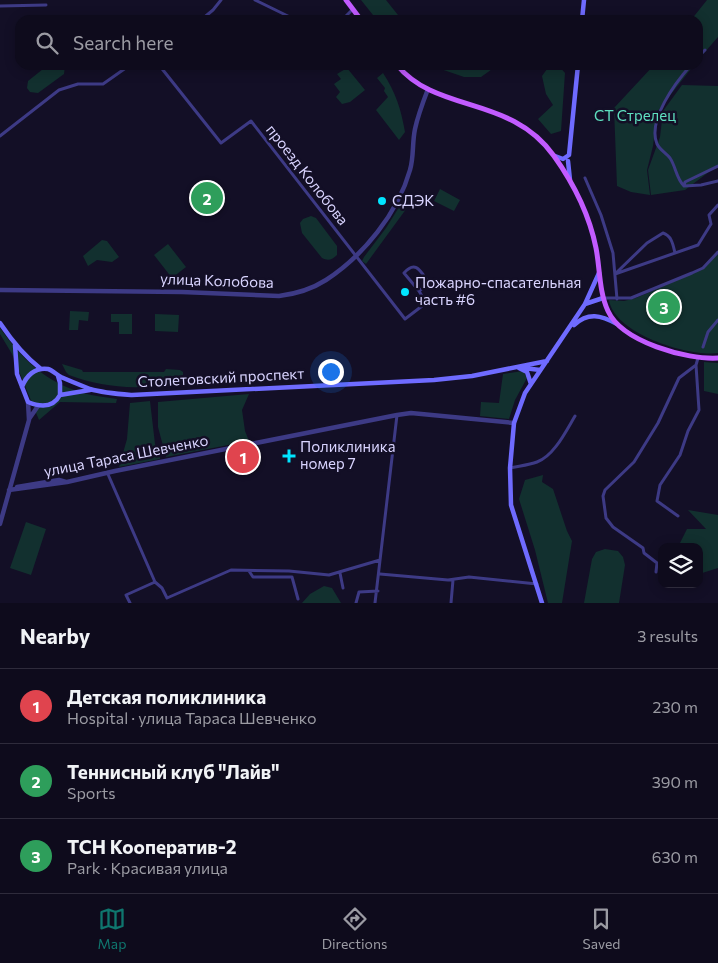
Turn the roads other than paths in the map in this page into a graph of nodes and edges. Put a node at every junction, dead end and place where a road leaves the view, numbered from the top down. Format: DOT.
graph roads {
  1 [pos="220,0"];
  2 [pos="255,0"];
  3 [pos="346,0"];
  4 [pos="584,0"];
  5 [pos="46,5"];
  6 [pos="0,6"];
  7 [pos="353,9"];
  8 [pos="207,15"];
  9 [pos="286,15"];
  10 [pos="347,15"];
  11 [pos="358,15"];
  12 [pos="582,15"];
  13 [pos="705,50"];
  14 [pos="703,52"];
  15 [pos="123,70"];
  16 [pos="163,70"];
  17 [pos="402,70"];
  18 [pos="578,70"];
  19 [pos="687,70"];
  20 [pos="428,89"];
  21 [pos="0,136"];
  22 [pos="552,154"];
  23 [pos="569,155"];
  24 [pos="568,161"];
  25 [pos="718,166"];
  26 [pos="562,169"];
  27 [pos="585,178"];
  28 [pos="570,180"];
  29 [pos="718,181"];
  30 [pos="684,186"];
  31 [pos="718,205"];
  32 [pos="718,252"];
  33 [pos="675,253"];
  34 [pos="356,256"];
  35 [pos="600,272"];
  36 [pos="615,274"];
  37 [pos="0,290"];
  38 [pos="419,291"];
  39 [pos="603,298"];
  40 [pos="617,299"];
  41 [pos="585,304"];
  42 [pos="718,320"];
  43 [pos="0,323"];
  44 [pos="618,325"];
  45 [pos="569,329"];
  46 [pos="15,345"];
  47 [pos="703,348"];
  48 [pos="694,357"];
  49 [pos="718,357"];
  50 [pos="547,361"];
  51 [pos="696,365"];
  52 [pos="518,368"];
  53 [pos="41,369"];
  54 [pos="540,370"];
  55 [pos="58,376"];
  56 [pos="531,384"];
  57 [pos="22,387"];
  58 [pos="91,389"];
  59 [pos="60,395"];
  60 [pos="28,402"];
  61 [pos="38,406"];
  62 [pos="398,415"];
  63 [pos="575,416"];
  64 [pos="29,420"];
  65 [pos="514,423"];
  66 [pos="510,468"];
  67 [pos="107,472"];
  68 [pos="9,490"];
  69 [pos="678,516"];
  70 [pos="0,524"];
  71 [pos="380,560"];
  72 [pos="249,570"];
  73 [pos="656,572"];
  74 [pos="340,573"];
  75 [pos="380,574"];
  76 [pos="453,580"];
  77 [pos="155,582"];
  78 [pos="537,584"];
  79 [pos="343,588"];
  80 [pos="378,591"];
  81 [pos="298,599"];
  82 [pos="130,603"];
  83 [pos="356,603"];
  84 [pos="375,603"];
  85 [pos="451,603"];
  86 [pos="542,603"];
  1 -- 8 [label="street"];
  2 -- 9 [label="street"];
  3 -- 7 [label="main road"];
  4 -- 12 [label="main road"];
  5 -- 6 [label="street"];
  7 -- 10 [label="street"];
  7 -- 11 [label="main road"];
  13 -- 14 [label="street"];
  15 -- 21 [label="street"];
  16 -- 34 [label="street, проезд Колобова"];
  17 -- 20 [label="main road"];
  18 -- 23 [label="main road"];
  19 -- 30 [label="street"];
  20 -- 22 [label="main road"];
  20 -- 34 [label="street, улица Колобова"];
  22 -- 23 [label="main road"];
  22 -- 26 [label="main road"];
  23 -- 24 [label="street"];
  24 -- 26 [label="main road"];
  24 -- 28 [label="main road"];
  25 -- 30 [label="street"];
  26 -- 28 [label="main road"];
  27 -- 36 [label="street"];
  28 -- 35 [label="main road"];
  29 -- 30 [label="street"];
  31 -- 33 [label="street"];
  32 -- 40 [label="street"];
  33 -- 36 [label="street"];
  33 -- 36 [label="street"];
  34 -- 37 [label="street, улица Колобова"];
  34 -- 38 [label="street"];
  35 -- 39 [label="main road"];
  35 -- 41 [label="main road"];
  36 -- 40 [label="street"];
  38 -- 38 [label="street"];
  39 -- 40 [label="street"];
  39 -- 41 [label="main road"];
  39 -- 44 [label="main road"];
  39 -- 48 [label="main road"];
  41 -- 45 [label="main road"];
  42 -- 47 [label="street"];
  43 -- 46 [label="main road"];
  44 -- 45 [label="main road"];
  44 -- 48 [label="main road"];
  45 -- 50 [label="main road"];
  46 -- 53 [label="main road, Столетовский проспект"];
  46 -- 57 [label="main road"];
  48 -- 49 [label="main road"];
  48 -- 51 [label="street"];
  50 -- 52 [label="main road, Столетовский проспект"];
  50 -- 54 [label="main road"];
  51 -- 69 [label="street"];
  51 -- 73 [label="street"];
  52 -- 54 [label="main road"];
  52 -- 56 [label="main road"];
  52 -- 58 [label="main road, Столетовский проспект"];
  53 -- 55 [label="main road, Столетовский проспект"];
  53 -- 57 [label="main road"];
  54 -- 56 [label="main road"];
  55 -- 58 [label="main road, Столетовский проспект"];
  55 -- 59 [label="main road"];
  56 -- 65 [label="main road"];
  57 -- 60 [label="main road"];
  58 -- 59 [label="main road"];
  59 -- 61 [label="main road"];
  60 -- 61 [label="main road"];
  60 -- 64 [label="street"];
  61 -- 64 [label="street"];
  62 -- 65 [label="street, улица Тараса Шевченко"];
  62 -- 67 [label="street, улица Тараса Шевченко"];
  62 -- 71 [label="street"];
  63 -- 66 [label="street"];
  64 -- 68 [label="street"];
  65 -- 66 [label="main road"];
  66 -- 78 [label="main road"];
  67 -- 68 [label="street, улица Тараса Шевченко"];
  67 -- 77 [label="street"];
  68 -- 70 [label="street"];
  71 -- 74 [label="street"];
  71 -- 75 [label="street"];
  72 -- 74 [label="street"];
  72 -- 77 [label="street"];
  72 -- 81 [label="street"];
  74 -- 79 [label="street"];
  75 -- 76 [label="street"];
  75 -- 80 [label="street"];
  76 -- 78 [label="street"];
  76 -- 85 [label="street"];
  77 -- 82 [label="street"];
  78 -- 86 [label="main road"];
  80 -- 83 [label="street"];
  80 -- 84 [label="street"];
}
